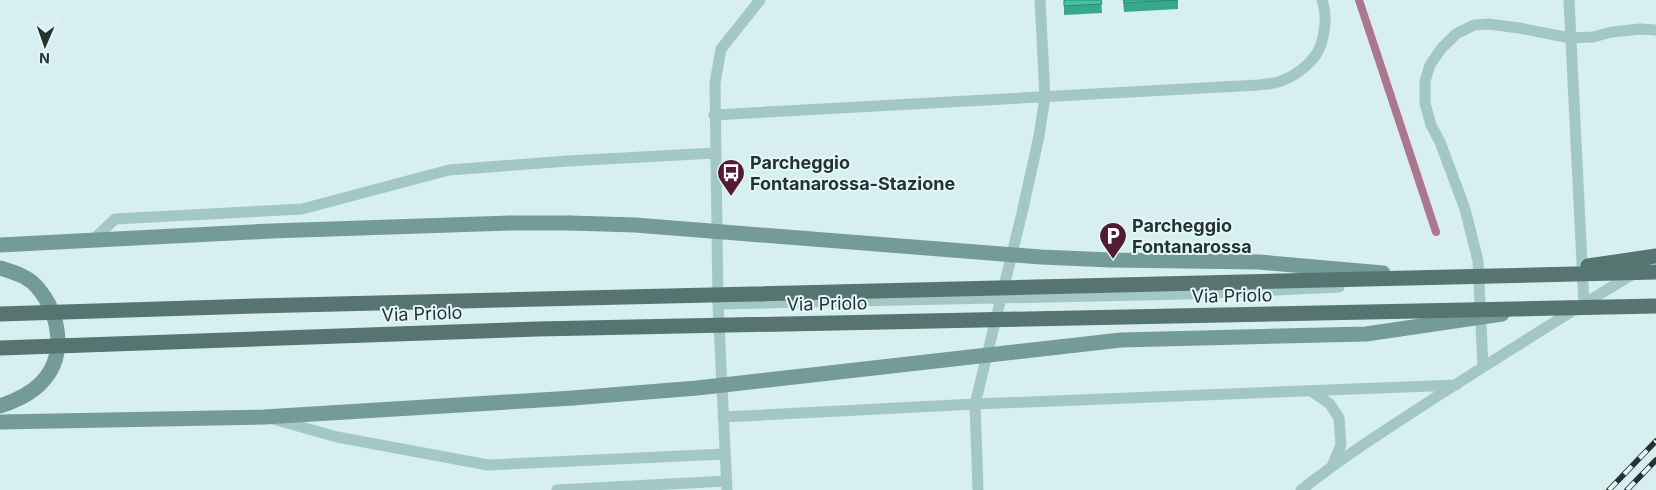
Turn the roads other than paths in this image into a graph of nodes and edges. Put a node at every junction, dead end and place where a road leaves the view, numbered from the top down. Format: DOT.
graph roads {
  1 [pos="760,0"];
  2 [pos="1040,0"];
  3 [pos="1322,0"];
  4 [pos="1569,5"];
  5 [pos="1656,30"];
  6 [pos="1552,35"];
  7 [pos="1592,37"];
  8 [pos="1570,38"];
  9 [pos="1572,63"];
  10 [pos="1045,97"];
  11 [pos="714,115"];
  12 [pos="715,153"];
  13 [pos="93,240"];
  14 [pos="0,245"];
  15 [pos="1656,256"];
  16 [pos="1656,260"];
  17 [pos="0,268"];
  18 [pos="1656,272"];
  19 [pos="1525,275"];
  20 [pos="1429,277"];
  21 [pos="1479,278"];
  22 [pos="1583,278"];
  23 [pos="1623,280"];
  24 [pos="1002,299"];
  25 [pos="718,304"];
  26 [pos="1584,304"];
  27 [pos="1656,306"];
  28 [pos="1547,308"];
  29 [pos="0,314"];
  30 [pos="0,348"];
  31 [pos="1483,367"];
  32 [pos="1456,385"];
  33 [pos="1311,391"];
  34 [pos="975,404"];
  35 [pos="0,406"];
  36 [pos="264,417"];
  37 [pos="723,417"];
  38 [pos="0,422"];
  39 [pos="725,454"];
  40 [pos="1332,465"];
  41 [pos="726,485"];
  42 [pos="557,490"];
  43 [pos="978,490"];
  44 [pos="1301,490"];
  1 -- 11 [label="lane"];
  2 -- 10 [label="lane"];
  3 -- 10 [label="lane"];
  4 -- 8 [label="lane"];
  5 -- 7 [label="lane"];
  6 -- 8 [label="lane"];
  6 -- 9 [label="lane"];
  6 -- 21 [label="lane"];
  7 -- 8 [label="lane"];
  7 -- 9 [label="lane"];
  8 -- 9 [label="lane"];
  9 -- 22 [label="lane"];
  10 -- 11 [label="lane"];
  10 -- 24 [label="lane"];
  11 -- 12 [label="lane"];
  12 -- 13 [label="lane"];
  12 -- 25 [label="lane"];
  13 -- 14 [label="street"];
  13 -- 20 [label="street, bridge"];
  15 -- 19 [label="main road, bridge"];
  16 -- 23 [label="lane"];
  17 -- 35 [label="street"];
  18 -- 19 [label="main road, Via Priolo, bridge"];
  19 -- 20 [label="main road, Via Priolo, bridge"];
  20 -- 29 [label="main road, Via Priolo, bridge"];
  21 -- 22 [label="lane"];
  21 -- 24 [label="lane"];
  21 -- 31 [label="lane"];
  22 -- 23 [label="lane"];
  22 -- 26 [label="lane"];
  23 -- 26 [label="lane"];
  24 -- 25 [label="lane"];
  24 -- 34 [label="lane"];
  25 -- 37 [label="lane"];
  26 -- 31 [label="lane"];
  27 -- 28 [label="main road, Via Priolo, bridge"];
  28 -- 30 [label="main road, Via Priolo, bridge"];
  28 -- 36 [label="street, bridge"];
  31 -- 32 [label="lane"];
  32 -- 33 [label="lane"];
  32 -- 40 [label="lane"];
  33 -- 34 [label="lane"];
  33 -- 40 [label="lane"];
  34 -- 37 [label="lane"];
  34 -- 43 [label="lane"];
  36 -- 38 [label="street"];
  36 -- 39 [label="lane"];
  37 -- 39 [label="lane"];
  39 -- 41 [label="lane"];
  40 -- 44 [label="lane"];
  41 -- 42 [label="lane"];
}
